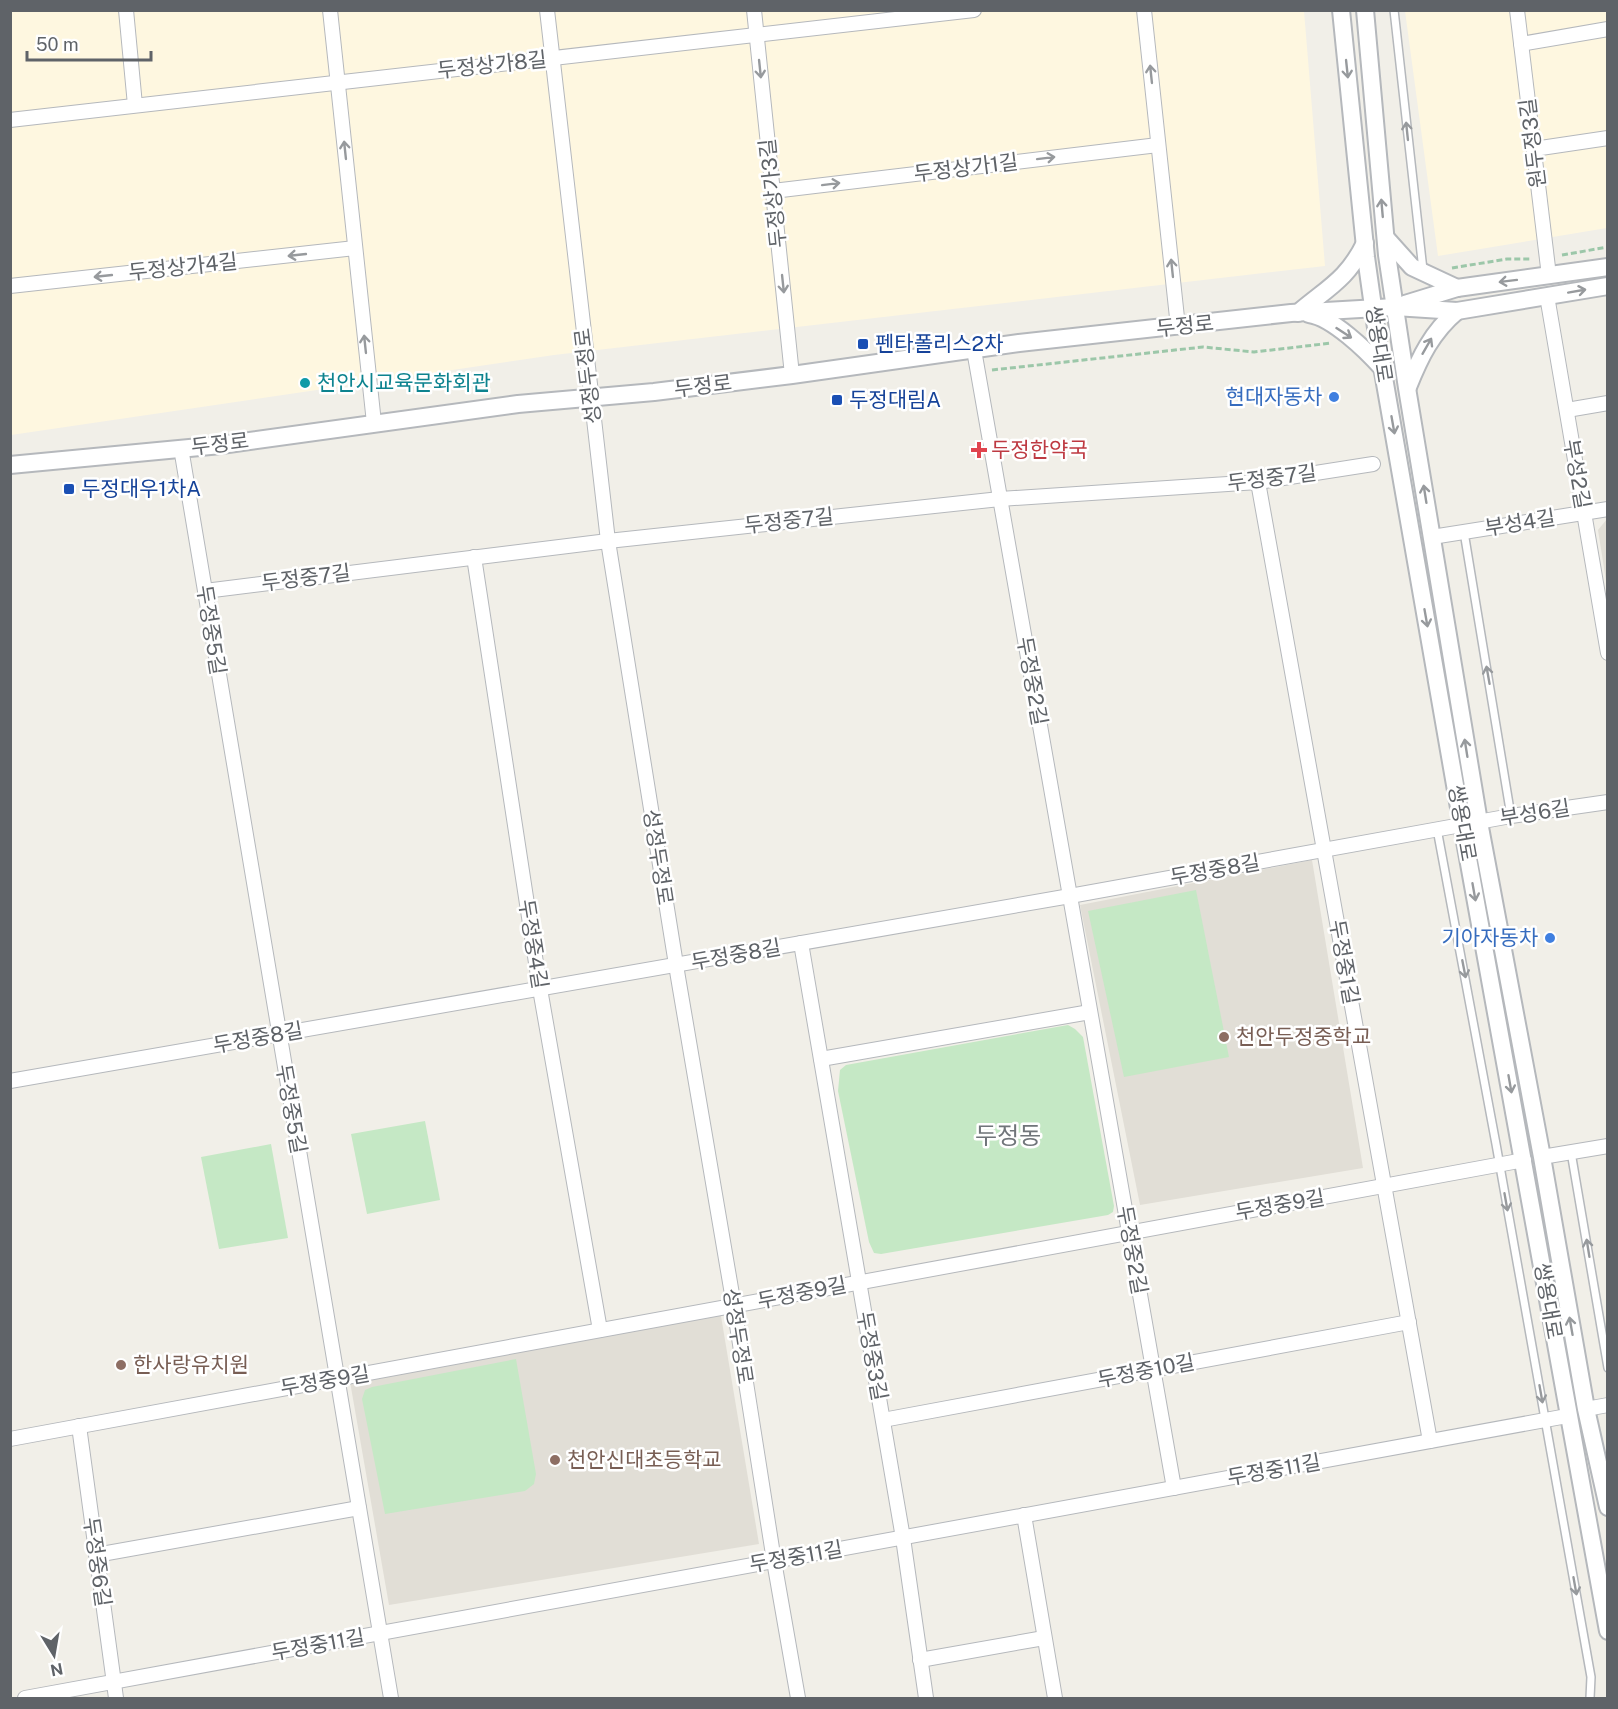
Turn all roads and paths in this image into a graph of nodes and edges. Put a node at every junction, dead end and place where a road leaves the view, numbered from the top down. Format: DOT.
graph roads {
  1 [pos="126,10"];
  2 [pos="330,10"];
  3 [pos="547,10"];
  4 [pos="754,10"];
  5 [pos="974,10"];
  6 [pos="1144,10"];
  7 [pos="1341,10"];
  8 [pos="1365,10"];
  9 [pos="1394,10"];
  10 [pos="1518,10"];
  11 [pos="951,12"];
  12 [pos="1608,29"];
  13 [pos="757,35"];
  14 [pos="1521,44"];
  15 [pos="552,58"];
  16 [pos="337,82"];
  17 [pos="135,105"];
  18 [pos="10,120"];
  19 [pos="1608,138"];
  20 [pos="1158,145"];
  21 [pos="1534,150"];
  22 [pos="773,191"];
  23 [pos="1385,237"];
  24 [pos="1365,243"];
  25 [pos="1608,247"];
  26 [pos="355,248"];
  27 [pos="1547,258"];
  28 [pos="1608,267"];
  29 [pos="1444,270"];
  30 [pos="1423,273"];
  31 [pos="1549,276"];
  32 [pos="10,286"];
  33 [pos="1608,286"];
  34 [pos="1457,288"];
  35 [pos="1547,296"];
  36 [pos="1395,307"];
  37 [pos="1373,310"];
  38 [pos="1457,311"];
  39 [pos="1298,313"];
  40 [pos="1178,327"];
  41 [pos="1354,340"];
  42 [pos="974,350"];
  43 [pos="1383,368"];
  44 [pos="978,372"];
  45 [pos="792,375"];
  46 [pos="1407,388"];
  47 [pos="590,398"];
  48 [pos="1608,403"];
  49 [pos="1567,410"];
  50 [pos="374,423"];
  51 [pos="181,448"];
  52 [pos="1373,464"];
  53 [pos="10,465"];
  54 [pos="1258,482"];
  55 [pos="1000,499"];
  56 [pos="1608,508"];
  57 [pos="1584,513"];
  58 [pos="1464,532"];
  59 [pos="1432,537"];
  60 [pos="608,541"];
  61 [pos="474,557"];
  62 [pos="205,591"];
  63 [pos="1608,653"];
  64 [pos="1608,802"];
  65 [pos="1511,816"];
  66 [pos="1470,823"];
  67 [pos="1437,829"];
  68 [pos="1324,850"];
  69 [pos="1070,896"];
  70 [pos="801,943"];
  71 [pos="676,965"];
  72 [pos="540,989"];
  73 [pos="1090,1012"];
  74 [pos="279,1035"];
  75 [pos="821,1059"];
  76 [pos="10,1081"];
  77 [pos="1608,1146"];
  78 [pos="1571,1152"];
  79 [pos="1542,1157"];
  80 [pos="1524,1160"];
  81 [pos="1499,1164"];
  82 [pos="1384,1186"];
  83 [pos="1129,1233"];
  84 [pos="859,1282"];
  85 [pos="734,1306"];
  86 [pos="1408,1322"];
  87 [pos="600,1330"];
  88 [pos="1608,1368"];
  89 [pos="1153,1370"];
  90 [pos="337,1379"];
  91 [pos="1608,1405"];
  92 [pos="1586,1409"];
  93 [pos="1568,1416"];
  94 [pos="883,1420"];
  95 [pos="1545,1420"];
  96 [pos="79,1426"];
  97 [pos="10,1439"];
  98 [pos="1430,1441"];
  99 [pos="1174,1488"];
  100 [pos="1608,1507"];
  101 [pos="359,1508"];
  102 [pos="1024,1515"];
  103 [pos="903,1538"];
  104 [pos="96,1555"];
  105 [pos="774,1561"];
  106 [pos="1608,1631"];
  107 [pos="379,1634"];
  108 [pos="1044,1638"];
  109 [pos="921,1660"];
  110 [pos="114,1682"];
  111 [pos="25,1698"];
  112 [pos="116,1698"];
  113 [pos="391,1698"];
  114 [pos="798,1698"];
  115 [pos="926,1698"];
  116 [pos="1054,1698"];
  117 [pos="1590,1698"];
  1 -- 17 [label="street"];
  2 -- 16 [label="street"];
  3 -- 15 [label="street, 성정두정로"];
  4 -- 13 [label="street, 두정상가3길"];
  5 -- 11 [label="street, 두정상가8길"];
  20 -- 6 [label="street, one-way"];
  7 -- 24 [label="street, 쌍용대로, one-way"];
  23 -- 8 [label="street, 쌍용대로, one-way"];
  30 -- 9 [label="lane, one-way"];
  10 -- 14 [label="street, 원두정3길"];
  11 -- 13 [label="street, 두정상가8길"];
  12 -- 14 [label="street"];
  13 -- 15 [label="street, 두정상가8길"];
  13 -- 22 [label="street, 두정상가3길, one-way"];
  14 -- 21 [label="street, 원두정3길"];
  15 -- 16 [label="street, 두정상가8길"];
  15 -- 47 [label="street, 성정두정로"];
  16 -- 17 [label="street, 두정상가8길"];
  26 -- 16 [label="street, one-way"];
  17 -- 18 [label="street, 두정상가8길"];
  19 -- 21 [label="street"];
  22 -- 20 [label="street, 두정상가1길, one-way"];
  40 -- 20 [label="street, one-way"];
  21 -- 27 [label="street, 원두정3길"];
  22 -- 45 [label="street, 두정상가3길, one-way"];
  23 -- 30 [label="street"];
  23 -- 36 [label="street, 쌍용대로"];
  24 -- 37 [label="street, 쌍용대로"];
  24 -- 39 [label="street"];
  25 -- 27 [label="path"];
  26 -- 32 [label="street, 두정상가4길, one-way"];
  50 -- 26 [label="street, one-way"];
  27 -- 29 [label="path"];
  27 -- 31 [label="street, 원두정3길"];
  28 -- 31 [label="street, 두정로"];
  30 -- 34 [label="street"];
  31 -- 34 [label="street, 두정로, one-way"];
  35 -- 33 [label="street, 두정로, one-way"];
  34 -- 36 [label="street, 두정로"];
  35 -- 38 [label="street, 두정로"];
  35 -- 49 [label="street, 부성2길"];
  36 -- 37 [label="street, 두정로"];
  36 -- 38 [label="street, 두정로"];
  36 -- 46 [label="street, 쌍용대로"];
  37 -- 39 [label="street, 두정로"];
  37 -- 43 [label="street, 쌍용대로"];
  46 -- 38 [label="street, one-way"];
  39 -- 40 [label="street, 두정로"];
  39 -- 41 [label="street, one-way"];
  40 -- 42 [label="street, 두정로"];
  41 -- 43 [label="street"];
  41 -- 44 [label="path"];
  42 -- 44 [label="street, 두정중2길"];
  42 -- 45 [label="street, 두정로"];
  43 -- 66 [label="street, 쌍용대로, one-way"];
  44 -- 55 [label="street, 두정중2길"];
  45 -- 47 [label="street, 두정로"];
  59 -- 46 [label="street, 쌍용대로, one-way"];
  47 -- 50 [label="street, 두정로"];
  47 -- 60 [label="street, 성정두정로"];
  48 -- 49 [label="street"];
  49 -- 57 [label="street, 부성2길"];
  50 -- 51 [label="street, 두정로"];
  51 -- 53 [label="street, 두정로"];
  51 -- 62 [label="street, 두정중5길"];
  52 -- 54 [label="street, 두정중7길"];
  54 -- 55 [label="street, 두정중7길"];
  54 -- 68 [label="street, 두정중1길"];
  55 -- 60 [label="street, 두정중7길"];
  55 -- 69 [label="street, 두정중2길"];
  56 -- 57 [label="street, 부성4길"];
  57 -- 58 [label="street, 부성4길"];
  57 -- 63 [label="street, 부성2길"];
  58 -- 59 [label="street, 부성4길"];
  65 -- 58 [label="lane, one-way"];
  66 -- 59 [label="street, 쌍용대로, one-way"];
  60 -- 61 [label="street, 두정중7길"];
  60 -- 71 [label="street, 성정두정로"];
  61 -- 62 [label="street, 두정중7길"];
  61 -- 72 [label="street, 두정중4길"];
  62 -- 74 [label="street, 두정중5길"];
  64 -- 65 [label="street, 부성6길"];
  65 -- 66 [label="street, 부성6길"];
  66 -- 67 [label="street, 두정중8길"];
  66 -- 79 [label="street, 쌍용대로"];
  66 -- 80 [label="street, 쌍용대로, one-way"];
  67 -- 68 [label="street, 두정중8길"];
  67 -- 81 [label="lane, one-way"];
  68 -- 69 [label="street, 두정중8길"];
  68 -- 82 [label="street, 두정중1길"];
  69 -- 70 [label="street, 두정중8길"];
  69 -- 73 [label="street, 두정중2길"];
  70 -- 71 [label="street, 두정중8길"];
  70 -- 75 [label="street, 두정중3길"];
  71 -- 72 [label="street, 두정중8길"];
  71 -- 85 [label="street, 성정두정로"];
  72 -- 74 [label="street, 두정중8길"];
  72 -- 87 [label="street, 두정중4길"];
  73 -- 75 [label="street"];
  73 -- 83 [label="street, 두정중2길"];
  74 -- 76 [label="street, 두정중8길"];
  74 -- 90 [label="street, 두정중5길"];
  75 -- 84 [label="street, 두정중3길"];
  77 -- 78 [label="street"];
  78 -- 79 [label="street"];
  88 -- 78 [label="lane, one-way"];
  92 -- 79 [label="street, 쌍용대로, one-way"];
  80 -- 81 [label="street, 두정중9길"];
  80 -- 93 [label="street, 쌍용대로"];
  81 -- 82 [label="street, 두정중9길"];
  81 -- 95 [label="lane, one-way"];
  82 -- 83 [label="street, 두정중9길"];
  82 -- 86 [label="street, 두정중1길"];
  83 -- 84 [label="street, 두정중9길"];
  83 -- 89 [label="street, 두정중2길"];
  84 -- 85 [label="street, 두정중9길"];
  84 -- 94 [label="street, 두정중3길"];
  85 -- 87 [label="street, 두정중9길"];
  85 -- 105 [label="street, 성정두정로"];
  86 -- 89 [label="street, 두정중10길"];
  86 -- 98 [label="street, 두정중1길"];
  87 -- 90 [label="street, 두정중9길"];
  89 -- 94 [label="street, 두정중10길"];
  89 -- 99 [label="street, 두정중2길"];
  90 -- 96 [label="street, 두정중9길"];
  90 -- 101 [label="street, 두정중5길"];
  91 -- 92 [label="street"];
  92 -- 100 [label="street, 쌍용대로"];
  93 -- 95 [label="street, 두정중11길"];
  93 -- 106 [label="street, 쌍용대로"];
  94 -- 103 [label="street, 두정중3길"];
  95 -- 98 [label="street, 두정중11길"];
  95 -- 117 [label="lane, one-way"];
  96 -- 97 [label="street, 두정중9길"];
  96 -- 104 [label="street, 두정중6길"];
  98 -- 99 [label="street, 두정중11길"];
  99 -- 102 [label="street, 두정중11길"];
  101 -- 104 [label="street"];
  101 -- 107 [label="street, 두정중5길"];
  102 -- 103 [label="street, 두정중11길"];
  102 -- 108 [label="street"];
  103 -- 105 [label="street, 두정중11길"];
  103 -- 109 [label="street, 두정중3길"];
  104 -- 110 [label="street, 두정중6길"];
  105 -- 107 [label="street, 두정중11길"];
  105 -- 114 [label="street, 성정두정로"];
  107 -- 110 [label="street, 두정중11길"];
  107 -- 113 [label="street, 두정중5길"];
  108 -- 109 [label="street"];
  108 -- 116 [label="street"];
  109 -- 115 [label="street, 두정중3길"];
  110 -- 111 [label="street, 두정중11길"];
  110 -- 112 [label="street, 두정중6길"];
}
